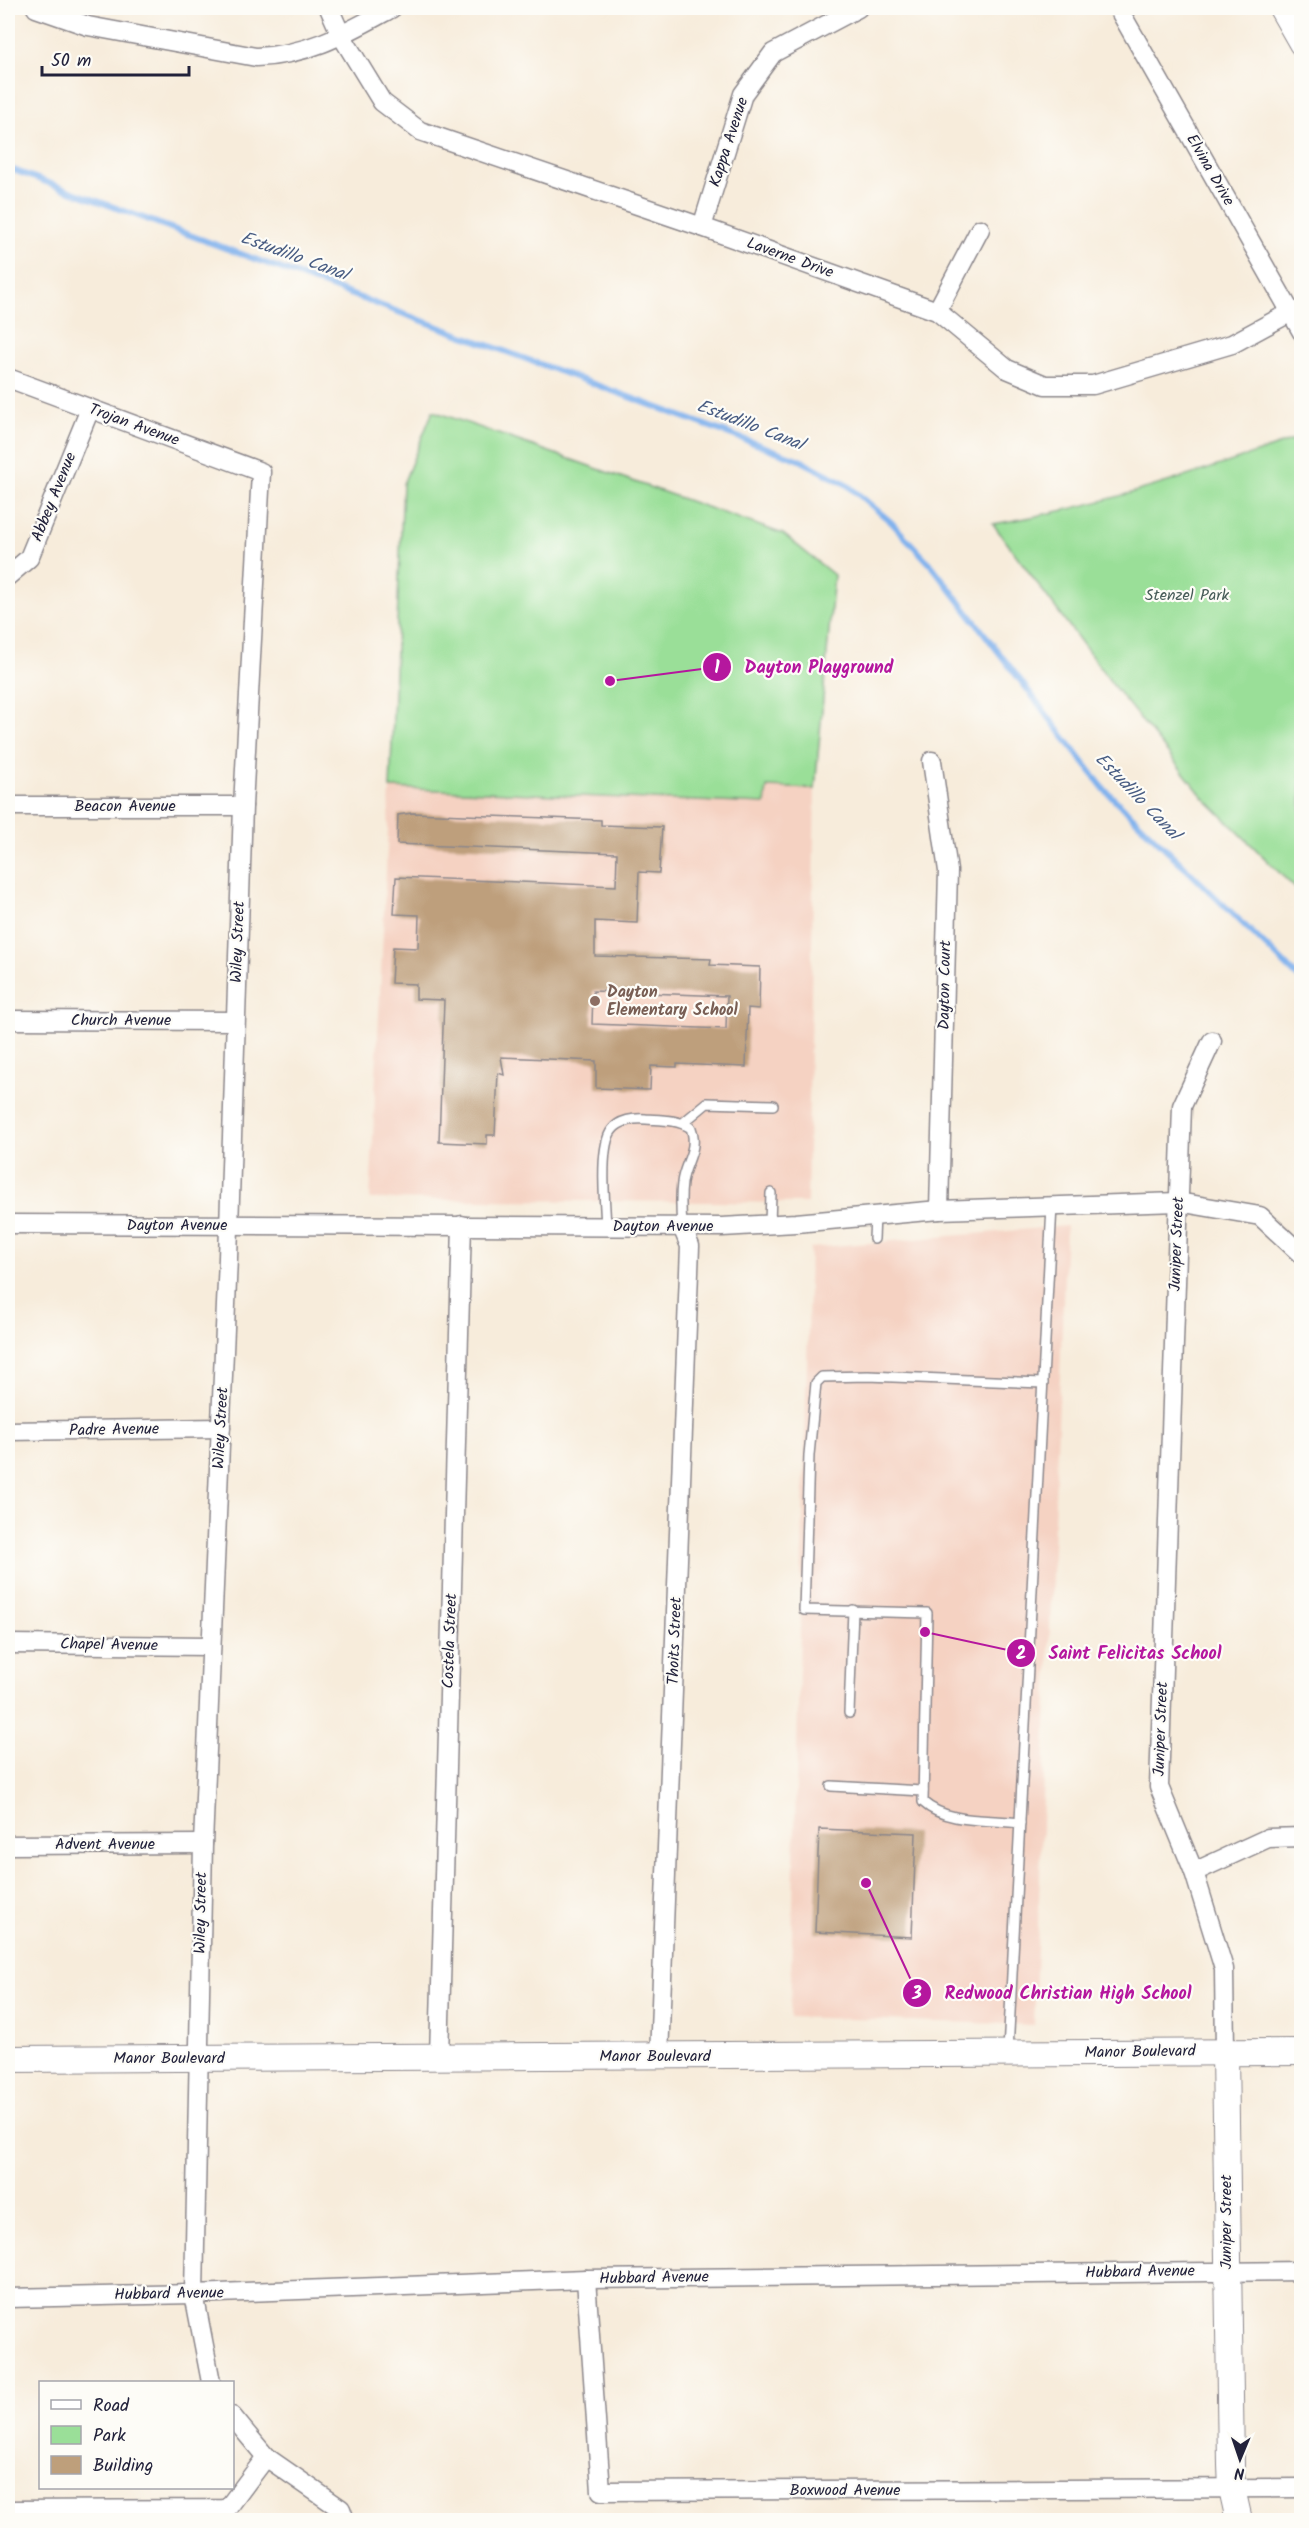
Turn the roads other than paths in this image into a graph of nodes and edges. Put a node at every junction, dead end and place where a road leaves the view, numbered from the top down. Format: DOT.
graph roads {
  1 [pos="36,8"];
  2 [pos="329,8"];
  3 [pos="392,8"];
  4 [pos="858,8"];
  5 [pos="1118,8"];
  6 [pos="1282,8"];
  7 [pos="341,35"];
  8 [pos="1302,43"];
  9 [pos="702,227"];
  10 [pos="980,229"];
  11 [pos="938,311"];
  12 [pos="1291,312"];
  13 [pos="1302,332"];
  14 [pos="8,378"];
  15 [pos="90,409"];
  16 [pos="261,472"];
  17 [pos="8,576"];
  18 [pos="932,761"];
  19 [pos="8,806"];
  20 [pos="243,806"];
  21 [pos="8,1020"];
  22 [pos="235,1021"];
  23 [pos="1212,1041"];
  24 [pos="773,1105"];
  25 [pos="683,1123"];
  26 [pos="771,1193"];
  27 [pos="1178,1202"];
  28 [pos="1052,1206"];
  29 [pos="939,1210"];
  30 [pos="874,1216"];
  31 [pos="8,1224"];
  32 [pos="770,1224"];
  33 [pos="229,1225"];
  34 [pos="462,1225"];
  35 [pos="606,1226"];
  36 [pos="682,1227"];
  37 [pos="874,1239"];
  38 [pos="1302,1255"];
  39 [pos="1043,1383"];
  40 [pos="221,1428"];
  41 [pos="8,1431"];
  42 [pos="853,1610"];
  43 [pos="8,1644"];
  44 [pos="210,1646"];
  45 [pos="849,1713"];
  46 [pos="831,1786"];
  47 [pos="923,1791"];
  48 [pos="1020,1822"];
  49 [pos="1302,1837"];
  50 [pos="203,1844"];
  51 [pos="8,1845"];
  52 [pos="1194,1872"];
  53 [pos="1226,2052"];
  54 [pos="1302,2052"];
  55 [pos="1008,2053"];
  56 [pos="438,2057"];
  57 [pos="658,2057"];
  58 [pos="198,2058"];
  59 [pos="8,2059"];
  60 [pos="1302,2271"];
  61 [pos="1226,2272"];
  62 [pos="586,2279"];
  63 [pos="194,2294"];
  64 [pos="8,2298"];
  65 [pos="211,2381"];
  66 [pos="234,2418"];
  67 [pos="266,2457"];
  68 [pos="1302,2488"];
  69 [pos="1232,2489"];
  70 [pos="8,2510"];
  71 [pos="345,2520"];
  72 [pos="1239,2520"];
  1 -- 7 [label="street"];
  2 -- 7 [label="street, Laverne Drive"];
  3 -- 7 [label="street"];
  4 -- 9 [label="street, Kappa Avenue"];
  5 -- 12 [label="street, Elvina Drive"];
  6 -- 8 [label="street"];
  7 -- 9 [label="street, Laverne Drive"];
  9 -- 11 [label="street, Laverne Drive"];
  10 -- 11 [label="street"];
  11 -- 12 [label="street, Laverne Drive"];
  12 -- 13 [label="street, Elvina Drive"];
  14 -- 15 [label="street, Trojan Avenue"];
  15 -- 16 [label="street, Trojan Avenue"];
  15 -- 17 [label="street, Abbey Avenue"];
  16 -- 20 [label="street, Wiley Street"];
  18 -- 29 [label="street, Dayton Court"];
  19 -- 20 [label="street, Beacon Avenue"];
  20 -- 22 [label="street, Wiley Street"];
  21 -- 22 [label="street, Church Avenue"];
  22 -- 33 [label="street, Wiley Street"];
  23 -- 27 [label="street, Juniper Street"];
  24 -- 25 [label="lane"];
  25 -- 35 [label="lane"];
  25 -- 36 [label="lane"];
  26 -- 32 [label="lane"];
  27 -- 28 [label="street, Dayton Avenue"];
  27 -- 38 [label="street, Dayton Avenue"];
  27 -- 52 [label="street, Juniper Street"];
  28 -- 29 [label="street, Dayton Avenue"];
  28 -- 39 [label="lane"];
  29 -- 30 [label="street, Dayton Avenue"];
  30 -- 32 [label="street, Dayton Avenue"];
  30 -- 37 [label="lane"];
  31 -- 33 [label="street, Dayton Avenue"];
  32 -- 36 [label="street, Dayton Avenue"];
  33 -- 34 [label="street, Dayton Avenue"];
  33 -- 40 [label="street, Wiley Street"];
  34 -- 35 [label="street, Dayton Avenue"];
  34 -- 56 [label="street, Costela Street"];
  35 -- 36 [label="street, Dayton Avenue"];
  36 -- 57 [label="street, Thoits Street"];
  39 -- 42 [label="lane"];
  39 -- 48 [label="lane"];
  40 -- 41 [label="street, Padre Avenue"];
  40 -- 44 [label="street, Wiley Street"];
  42 -- 45 [label="lane"];
  42 -- 47 [label="lane"];
  43 -- 44 [label="street, Chapel Avenue"];
  44 -- 50 [label="street, Wiley Street"];
  46 -- 47 [label="lane"];
  47 -- 48 [label="lane"];
  48 -- 55 [label="lane"];
  49 -- 52 [label="street"];
  50 -- 51 [label="street, Advent Avenue"];
  50 -- 58 [label="street, Wiley Street"];
  52 -- 53 [label="street, Juniper Street"];
  53 -- 54 [label="street, Manor Boulevard"];
  53 -- 55 [label="street, Manor Boulevard"];
  53 -- 61 [label="street, Juniper Street"];
  55 -- 57 [label="street, Manor Boulevard"];
  56 -- 57 [label="street, Manor Boulevard"];
  56 -- 58 [label="street, Manor Boulevard"];
  58 -- 59 [label="street, Manor Boulevard"];
  58 -- 63 [label="street, Wiley Street"];
  60 -- 61 [label="street, Hubbard Avenue"];
  61 -- 62 [label="street, Hubbard Avenue"];
  61 -- 69 [label="street, Juniper Street"];
  62 -- 63 [label="street, Hubbard Avenue"];
  62 -- 69 [label="street, Boxwood Avenue"];
  63 -- 64 [label="street, Hubbard Avenue"];
  63 -- 65 [label="street, Wiley Street"];
  66 -- 67 [label="street"];
  67 -- 70 [label="street"];
  67 -- 71 [label="street"];
  68 -- 69 [label="street, Boxwood Avenue"];
  69 -- 72 [label="street, Juniper Street"];
}
